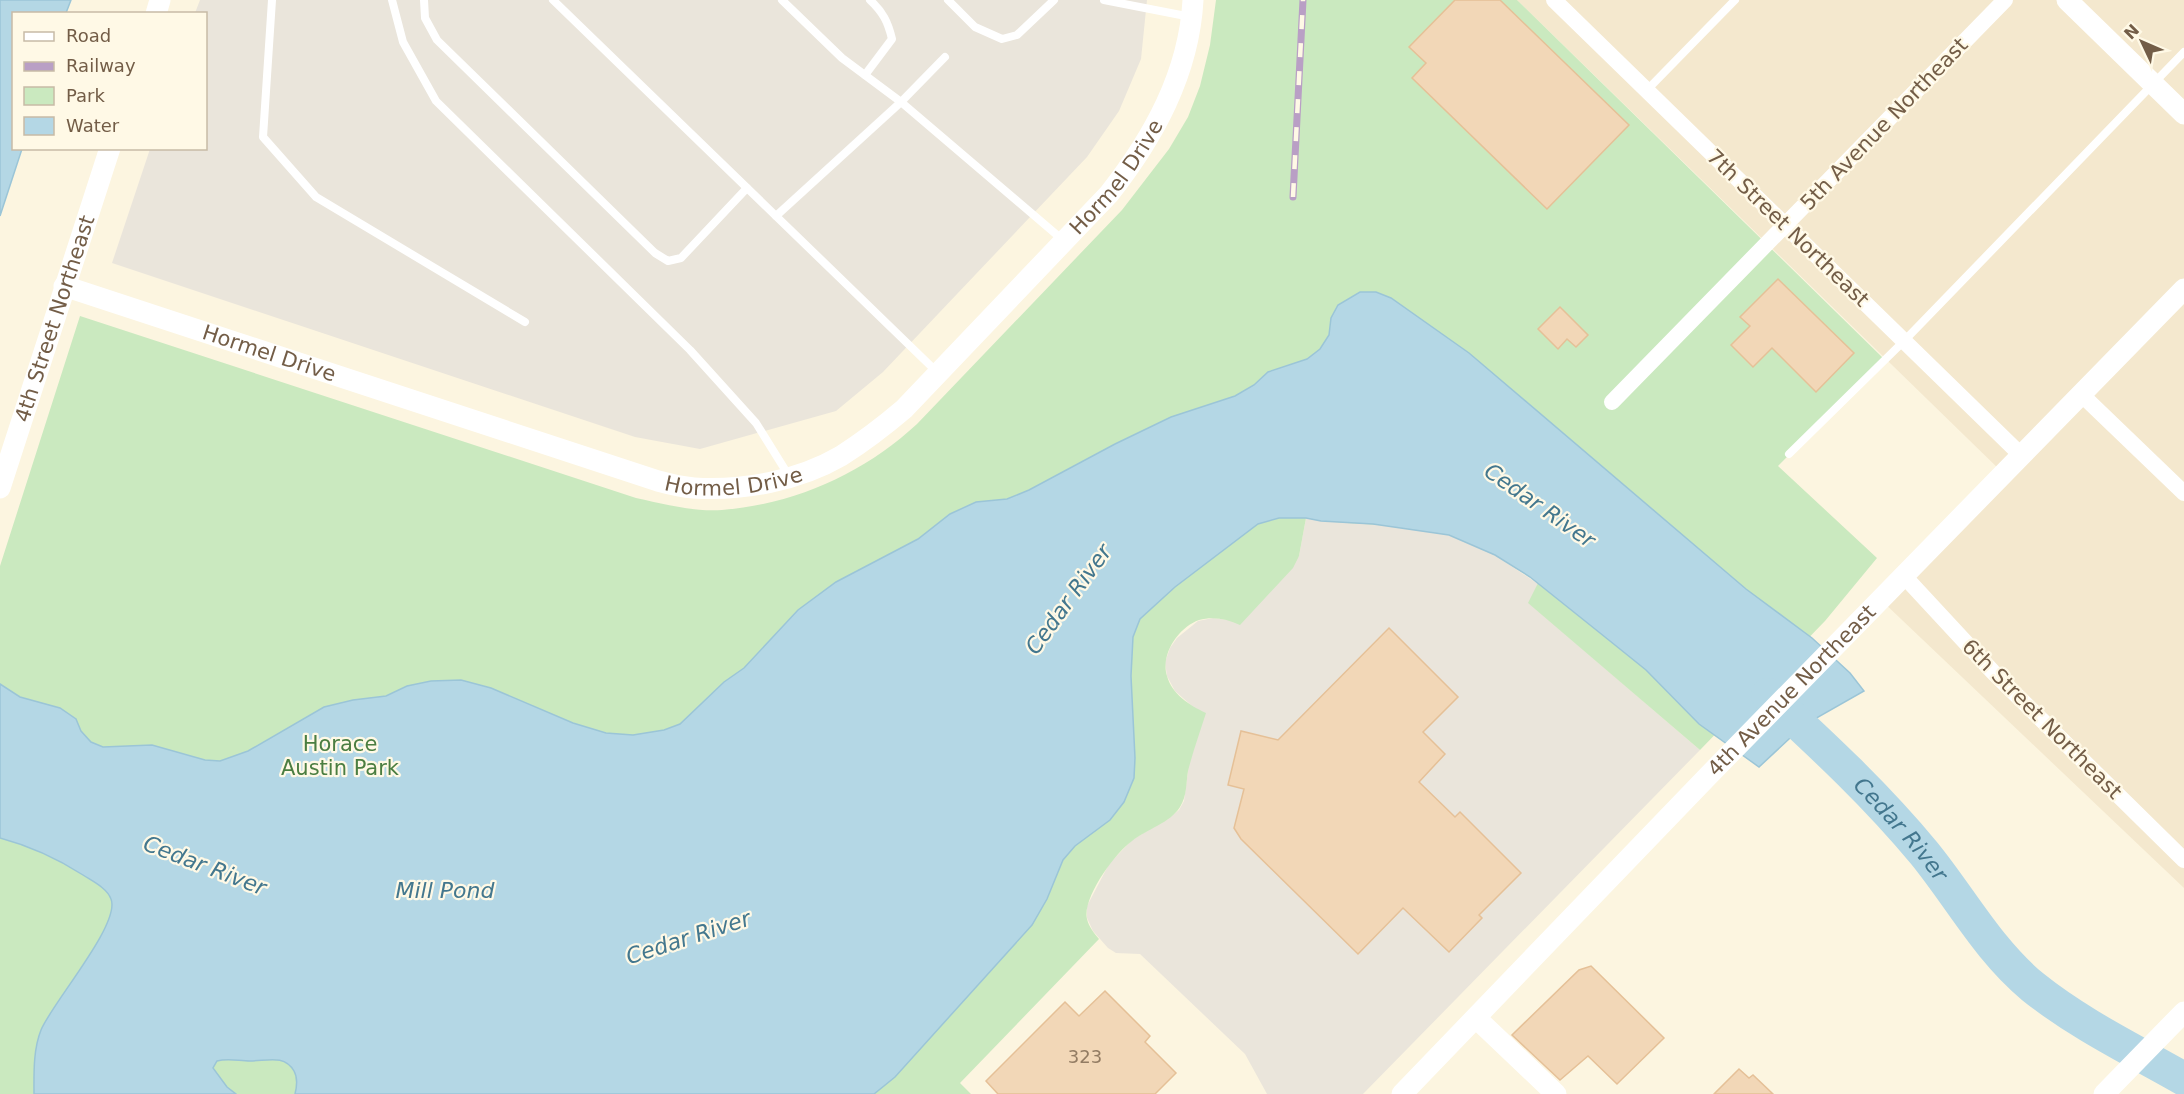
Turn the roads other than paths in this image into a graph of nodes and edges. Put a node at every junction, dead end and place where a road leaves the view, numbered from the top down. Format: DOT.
graph roads {
  1 [pos="272,0"];
  2 [pos="392,0"];
  3 [pos="424,0"];
  4 [pos="553,0"];
  5 [pos="782,0"];
  6 [pos="870,0"];
  7 [pos="949,0"];
  8 [pos="1054,0"];
  9 [pos="1104,0"];
  10 [pos="1554,0"];
  11 [pos="1735,0"];
  12 [pos="2005,0"];
  13 [pos="2067,0"];
  14 [pos="1192,9"];
  15 [pos="2184,52"];
  16 [pos="945,57"];
  17 [pos="865,75"];
  18 [pos="2153,84"];
  19 [pos="1647,90"];
  20 [pos="901,102"];
  21 [pos="2184,114"];
  22 [pos="109,150"];
  23 [pos="747,188"];
  24 [pos="776,216"];
  25 [pos="1785,225"];
  26 [pos="1064,241"];
  27 [pos="64,286"];
  28 [pos="2184,289"];
  29 [pos="525,322"];
  30 [pos="1904,341"];
  31 [pos="938,374"];
  32 [pos="2082,395"];
  33 [pos="1612,402"];
  34 [pos="1789,454"];
  35 [pos="2022,456"];
  36 [pos="789,477"];
  37 [pos="0,488"];
  38 [pos="2184,493"];
  39 [pos="1904,576"];
  40 [pos="2184,860"];
  41 [pos="2184,1012"];
  42 [pos="1476,1018"];
  43 [pos="1402,1094"];
  44 [pos="1556,1094"];
  45 [pos="2104,1094"];
  1 -- 29 [label="lane"];
  2 -- 36 [label="lane"];
  3 -- 23 [label="lane"];
  4 -- 23 [label="lane"];
  5 -- 17 [label="lane"];
  6 -- 17 [label="lane"];
  7 -- 8 [label="lane"];
  9 -- 14 [label="lane"];
  10 -- 19 [label="street, 7th Street Northeast"];
  11 -- 19 [label="lane"];
  12 -- 25 [label="street, 5th Avenue Northeast"];
  13 -- 18 [label="street"];
  14 -- 26 [label="street, Hormel Drive"];
  15 -- 18 [label="lane"];
  16 -- 20 [label="lane"];
  17 -- 20 [label="lane"];
  18 -- 21 [label="street"];
  18 -- 30 [label="lane"];
  19 -- 25 [label="street, 7th Street Northeast"];
  20 -- 24 [label="lane"];
  20 -- 26 [label="lane"];
  22 -- 27 [label="street, 4th Street Northeast"];
  23 -- 24 [label="lane"];
  24 -- 31 [label="lane"];
  25 -- 30 [label="street, 7th Street Northeast"];
  25 -- 33 [label="street, 5th Avenue Northeast"];
  26 -- 31 [label="street, Hormel Drive"];
  27 -- 36 [label="street, Hormel Drive"];
  27 -- 37 [label="street, 4th Street Northeast"];
  28 -- 32 [label="street, 4th Avenue Northeast"];
  30 -- 34 [label="lane"];
  30 -- 35 [label="street, 7th Street Northeast"];
  31 -- 36 [label="street, Hormel Drive"];
  32 -- 35 [label="street, 4th Avenue Northeast"];
  32 -- 38 [label="street"];
  35 -- 39 [label="street, 4th Avenue Northeast"];
  39 -- 40 [label="street, 6th Street Northeast"];
  39 -- 42 [label="street, 4th Avenue Northeast"];
  41 -- 45 [label="street"];
  42 -- 43 [label="street, 4th Avenue Northeast"];
  42 -- 44 [label="street"];
}
